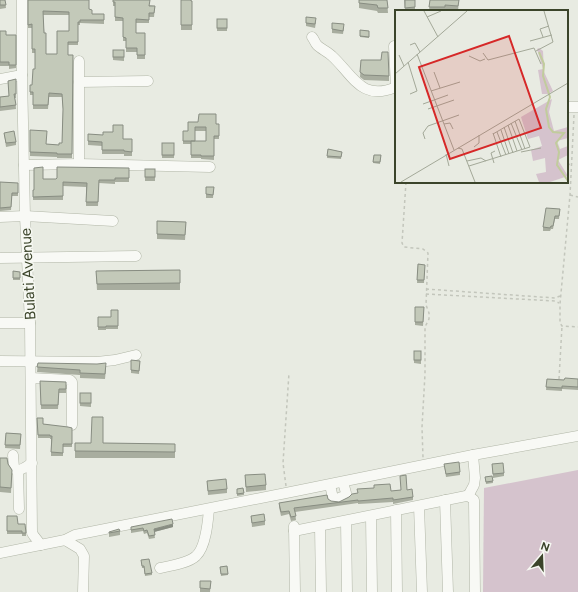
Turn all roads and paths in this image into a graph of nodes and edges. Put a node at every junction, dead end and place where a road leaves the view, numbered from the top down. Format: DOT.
graph roads {
  1 [pos="22,0"];
  2 [pos="312,37"];
  3 [pos="394,46"];
  4 [pos="79,61"];
  5 [pos="395,66"];
  6 [pos="22,75"];
  7 [pos="0,79"];
  8 [pos="148,81"];
  9 [pos="79,82"];
  10 [pos="395,87"];
  11 [pos="573,107"];
  12 [pos="79,164"];
  13 [pos="568,164"];
  14 [pos="572,164"];
  15 [pos="24,165"];
  16 [pos="210,167"];
  17 [pos="406,183"];
  18 [pos="570,195"];
  19 [pos="578,197"];
  20 [pos="25,216"];
  21 [pos="0,217"];
  22 [pos="113,221"];
  23 [pos="136,256"];
  24 [pos="27,257"];
  25 [pos="0,258"];
  26 [pos="426,289"];
  27 [pos="426,294"];
  28 [pos="560,296"];
  29 [pos="560,304"];
  30 [pos="0,323"];
  31 [pos="30,323"];
  32 [pos="562,326"];
  33 [pos="578,327"];
  34 [pos="136,355"];
  35 [pos="0,361"];
  36 [pos="30,362"];
  37 [pos="289,373"];
  38 [pos="31,378"];
  39 [pos="559,378"];
  40 [pos="72,425"];
  41 [pos="578,436"];
  42 [pos="13,455"];
  43 [pos="473,455"];
  44 [pos="32,463"];
  45 [pos="423,466"];
  46 [pos="18,471"];
  47 [pos="343,482"];
  48 [pos="330,485"];
  49 [pos="286,494"];
  50 [pos="468,496"];
  51 [pos="445,500"];
  52 [pos="419,506"];
  53 [pos="19,509"];
  54 [pos="209,509"];
  55 [pos="396,510"];
  56 [pos="371,516"];
  57 [pos="346,521"];
  58 [pos="320,526"];
  59 [pos="65,540"];
  60 [pos="41,545"];
  61 [pos="0,553"];
  62 [pos="160,568"];
  63 [pos="84,592"];
  64 [pos="295,592"];
  65 [pos="322,592"];
  66 [pos="347,592"];
  67 [pos="372,592"];
  68 [pos="397,592"];
  69 [pos="422,592"];
  70 [pos="448,592"];
  71 [pos="475,592"];
  1 -- 6 [label="street, Bulati Avenue"];
  2 -- 10 [label="street"];
  3 -- 5 [label="street"];
  4 -- 9 [label="street"];
  6 -- 7 [label="street"];
  6 -- 15 [label="street, Bulati Avenue"];
  8 -- 9 [label="street"];
  9 -- 12 [label="street"];
  11 -- 14 [label="path"];
  12 -- 15 [label="street"];
  12 -- 16 [label="street"];
  13 -- 14 [label="path"];
  14 -- 18 [label="path"];
  15 -- 20 [label="street, Bulati Avenue"];
  17 -- 26 [label="path"];
  18 -- 19 [label="path"];
  18 -- 28 [label="path"];
  20 -- 21 [label="street"];
  20 -- 22 [label="street"];
  20 -- 24 [label="street, Bulati Avenue"];
  23 -- 24 [label="street"];
  24 -- 25 [label="street"];
  24 -- 31 [label="street, Bulati Avenue"];
  26 -- 27 [label="path"];
  26 -- 28 [label="path"];
  27 -- 29 [label="path"];
  27 -- 45 [label="path"];
  28 -- 29 [label="path"];
  29 -- 32 [label="path"];
  30 -- 31 [label="street"];
  31 -- 36 [label="street, Bulati Avenue"];
  32 -- 33 [label="path"];
  32 -- 39 [label="path"];
  34 -- 36 [label="street"];
  35 -- 36 [label="street"];
  36 -- 38 [label="street, Bulati Avenue"];
  37 -- 49 [label="path"];
  38 -- 40 [label="street"];
  38 -- 44 [label="street, Bulati Avenue"];
  41 -- 43 [label="street"];
  42 -- 46 [label="street"];
  43 -- 45 [label="street"];
  43 -- 50 [label="street"];
  44 -- 46 [label="street"];
  44 -- 60 [label="street, Bulati Avenue"];
  45 -- 47 [label="street"];
  46 -- 53 [label="street"];
  47 -- 48 [label="street"];
  47 -- 48 [label="street"];
  48 -- 49 [label="street"];
  49 -- 54 [label="street"];
  50 -- 51 [label="street"];
  50 -- 71 [label="street"];
  51 -- 52 [label="street"];
  51 -- 70 [label="street"];
  52 -- 55 [label="street"];
  52 -- 69 [label="street"];
  54 -- 59 [label="street"];
  54 -- 62 [label="street"];
  55 -- 56 [label="street"];
  55 -- 68 [label="street"];
  56 -- 57 [label="street"];
  56 -- 67 [label="street"];
  57 -- 58 [label="street"];
  57 -- 66 [label="street"];
  58 -- 64 [label="street"];
  58 -- 65 [label="street"];
  59 -- 60 [label="street"];
  59 -- 63 [label="street"];
  60 -- 61 [label="street"];
}
